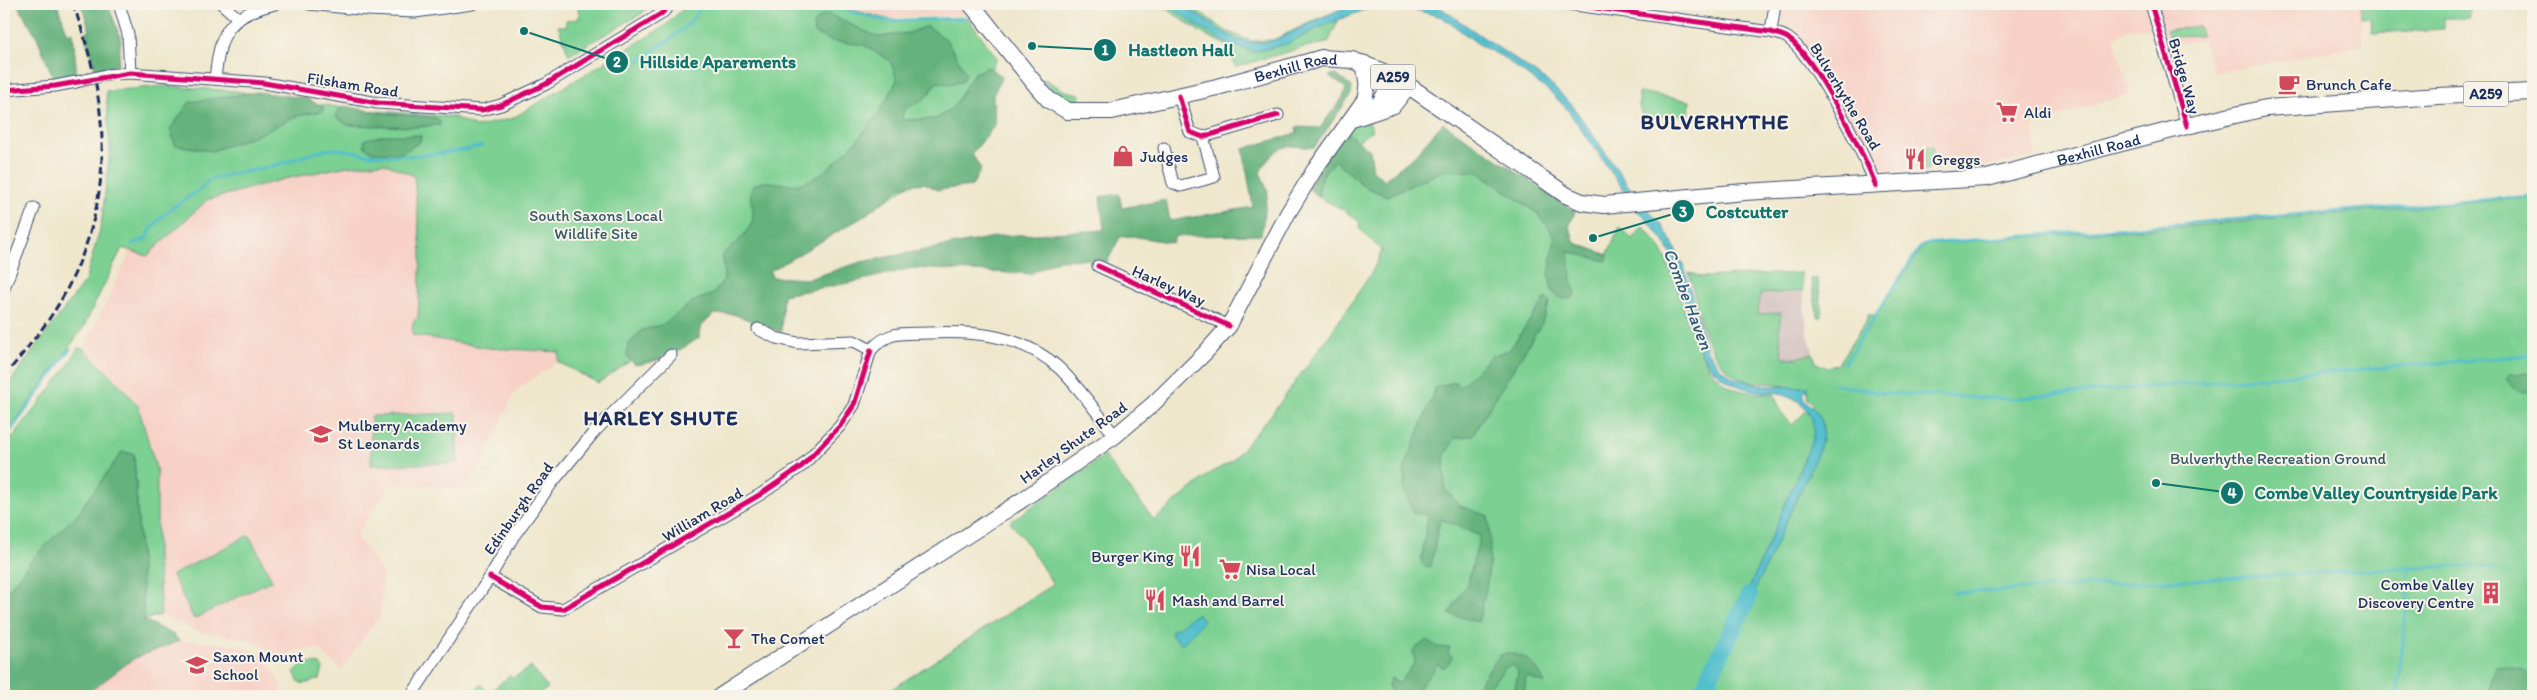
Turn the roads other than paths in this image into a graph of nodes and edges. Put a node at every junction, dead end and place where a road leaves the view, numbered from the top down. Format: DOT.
graph roads {
  1 [pos="119,4"];
  2 [pos="222,4"];
  3 [pos="275,4"];
  4 [pos="309,4"];
  5 [pos="472,4"];
  6 [pos="672,4"];
  7 [pos="971,4"];
  8 [pos="1568,4"];
  9 [pos="1775,4"];
  10 [pos="2152,4"];
  11 [pos="239,19"];
  12 [pos="1771,32"];
  13 [pos="1364,63"];
  14 [pos="130,73"];
  15 [pos="215,79"];
  16 [pos="1402,82"];
  17 [pos="4,90"];
  18 [pos="2533,92"];
  19 [pos="1179,96"];
  20 [pos="1278,115"];
  21 [pos="1351,120"];
  22 [pos="2187,126"];
  23 [pos="1203,137"];
  24 [pos="1164,148"];
  25 [pos="1876,186"];
  26 [pos="34,208"];
  27 [pos="1098,266"];
  28 [pos="4,288"];
  29 [pos="1229,326"];
  30 [pos="758,329"];
  31 [pos="871,350"];
  32 [pos="671,355"];
  33 [pos="1115,436"];
  34 [pos="490,577"];
  35 [pos="411,696"];
  36 [pos="720,696"];
  1 -- 14 [label="street"];
  2 -- 11 [label="street"];
  3 -- 11 [label="street"];
  4 -- 5 [label="street"];
  6 -- 15 [label="street, Filsham Road"];
  7 -- 19 [label="highway, Bexhill Road / A259"];
  8 -- 12 [label="street, Bulverhythe Road"];
  9 -- 12 [label="street"];
  10 -- 22 [label="street, Bridge Way"];
  11 -- 15 [label="street"];
  12 -- 25 [label="street, Bulverhythe Road"];
  13 -- 16 [label="highway, Bexhill Road / A259"];
  13 -- 19 [label="highway, Bexhill Road / A259"];
  13 -- 21 [label="main road, Harley Shute Road"];
  14 -- 15 [label="street, Filsham Road"];
  14 -- 17 [label="street, Filsham Road, bridge"];
  16 -- 21 [label="main road"];
  16 -- 25 [label="highway, Bexhill Road / A259"];
  18 -- 22 [label="highway, Bexhill Road / A259"];
  19 -- 23 [label="street"];
  20 -- 23 [label="street"];
  21 -- 29 [label="main road, Harley Shute Road"];
  22 -- 25 [label="highway, Bexhill Road / A259"];
  23 -- 24 [label="street"];
  26 -- 28 [label="street"];
  27 -- 29 [label="street, Harley Way"];
  29 -- 33 [label="main road, Harley Shute Road"];
  30 -- 31 [label="street"];
  31 -- 33 [label="street"];
  31 -- 34 [label="street, William Road"];
  32 -- 34 [label="street, Edinburgh Road"];
  33 -- 36 [label="main road, Harley Shute Road"];
  34 -- 35 [label="street, Edinburgh Road"];
}
